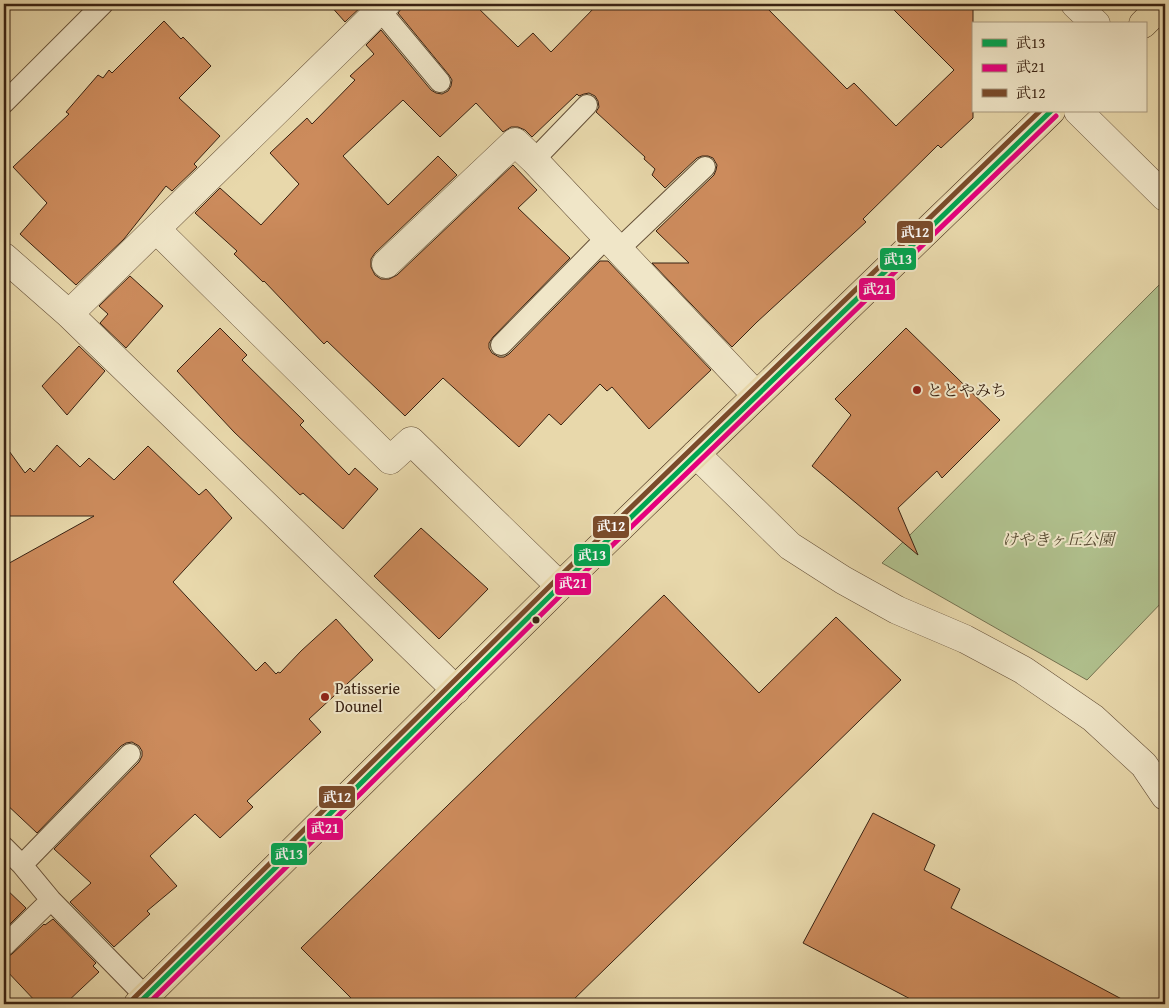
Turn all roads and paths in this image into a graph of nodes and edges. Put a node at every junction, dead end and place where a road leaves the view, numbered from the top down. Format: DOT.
graph roads {
  1 [pos="103,4"];
  2 [pos="1076,4"];
  3 [pos="1163,4"];
  4 [pos="383,7"];
  5 [pos="1094,22"];
  6 [pos="1145,22"];
  7 [pos="440,82"];
  8 [pos="4,103"];
  9 [pos="587,105"];
  10 [pos="1050,112"];
  11 [pos="1079,112"];
  12 [pos="534,160"];
  13 [pos="705,167"];
  14 [pos="1165,197"];
  15 [pos="156,229"];
  16 [pos="612,244"];
  17 [pos="4,257"];
  18 [pos="386,264"];
  19 [pos="70,314"];
  20 [pos="501,344"];
  21 [pos="756,396"];
  22 [pos="696,454"];
  23 [pos="560,586"];
  24 [pos="456,690"];
  25 [pos="130,754"];
  26 [pos="1165,796"];
  27 [pos="4,847"];
  28 [pos="22,865"];
  29 [pos="52,900"];
  30 [pos="4,946"];
  31 [pos="142,1001"];
  1 -- 8 [label="lane"];
  2 -- 5 [label="street"];
  3 -- 6 [label="main road"];
  4 -- 7 [label="lane"];
  4 -- 15 [label="street"];
  9 -- 12 [label="lane"];
  10 -- 21 [label="main road"];
  11 -- 14 [label="street"];
  12 -- 16 [label="street"];
  12 -- 18 [label="street"];
  13 -- 16 [label="lane"];
  15 -- 19 [label="street"];
  15 -- 23 [label="street"];
  16 -- 20 [label="lane"];
  16 -- 21 [label="street"];
  17 -- 19 [label="street"];
  19 -- 24 [label="street"];
  21 -- 22 [label="main road"];
  22 -- 23 [label="main road"];
  22 -- 26 [label="street"];
  23 -- 24 [label="main road"];
  24 -- 31 [label="main road"];
  25 -- 28 [label="lane"];
  27 -- 28 [label="lane"];
  28 -- 29 [label="lane"];
  29 -- 30 [label="lane"];
  29 -- 31 [label="lane"];
}
